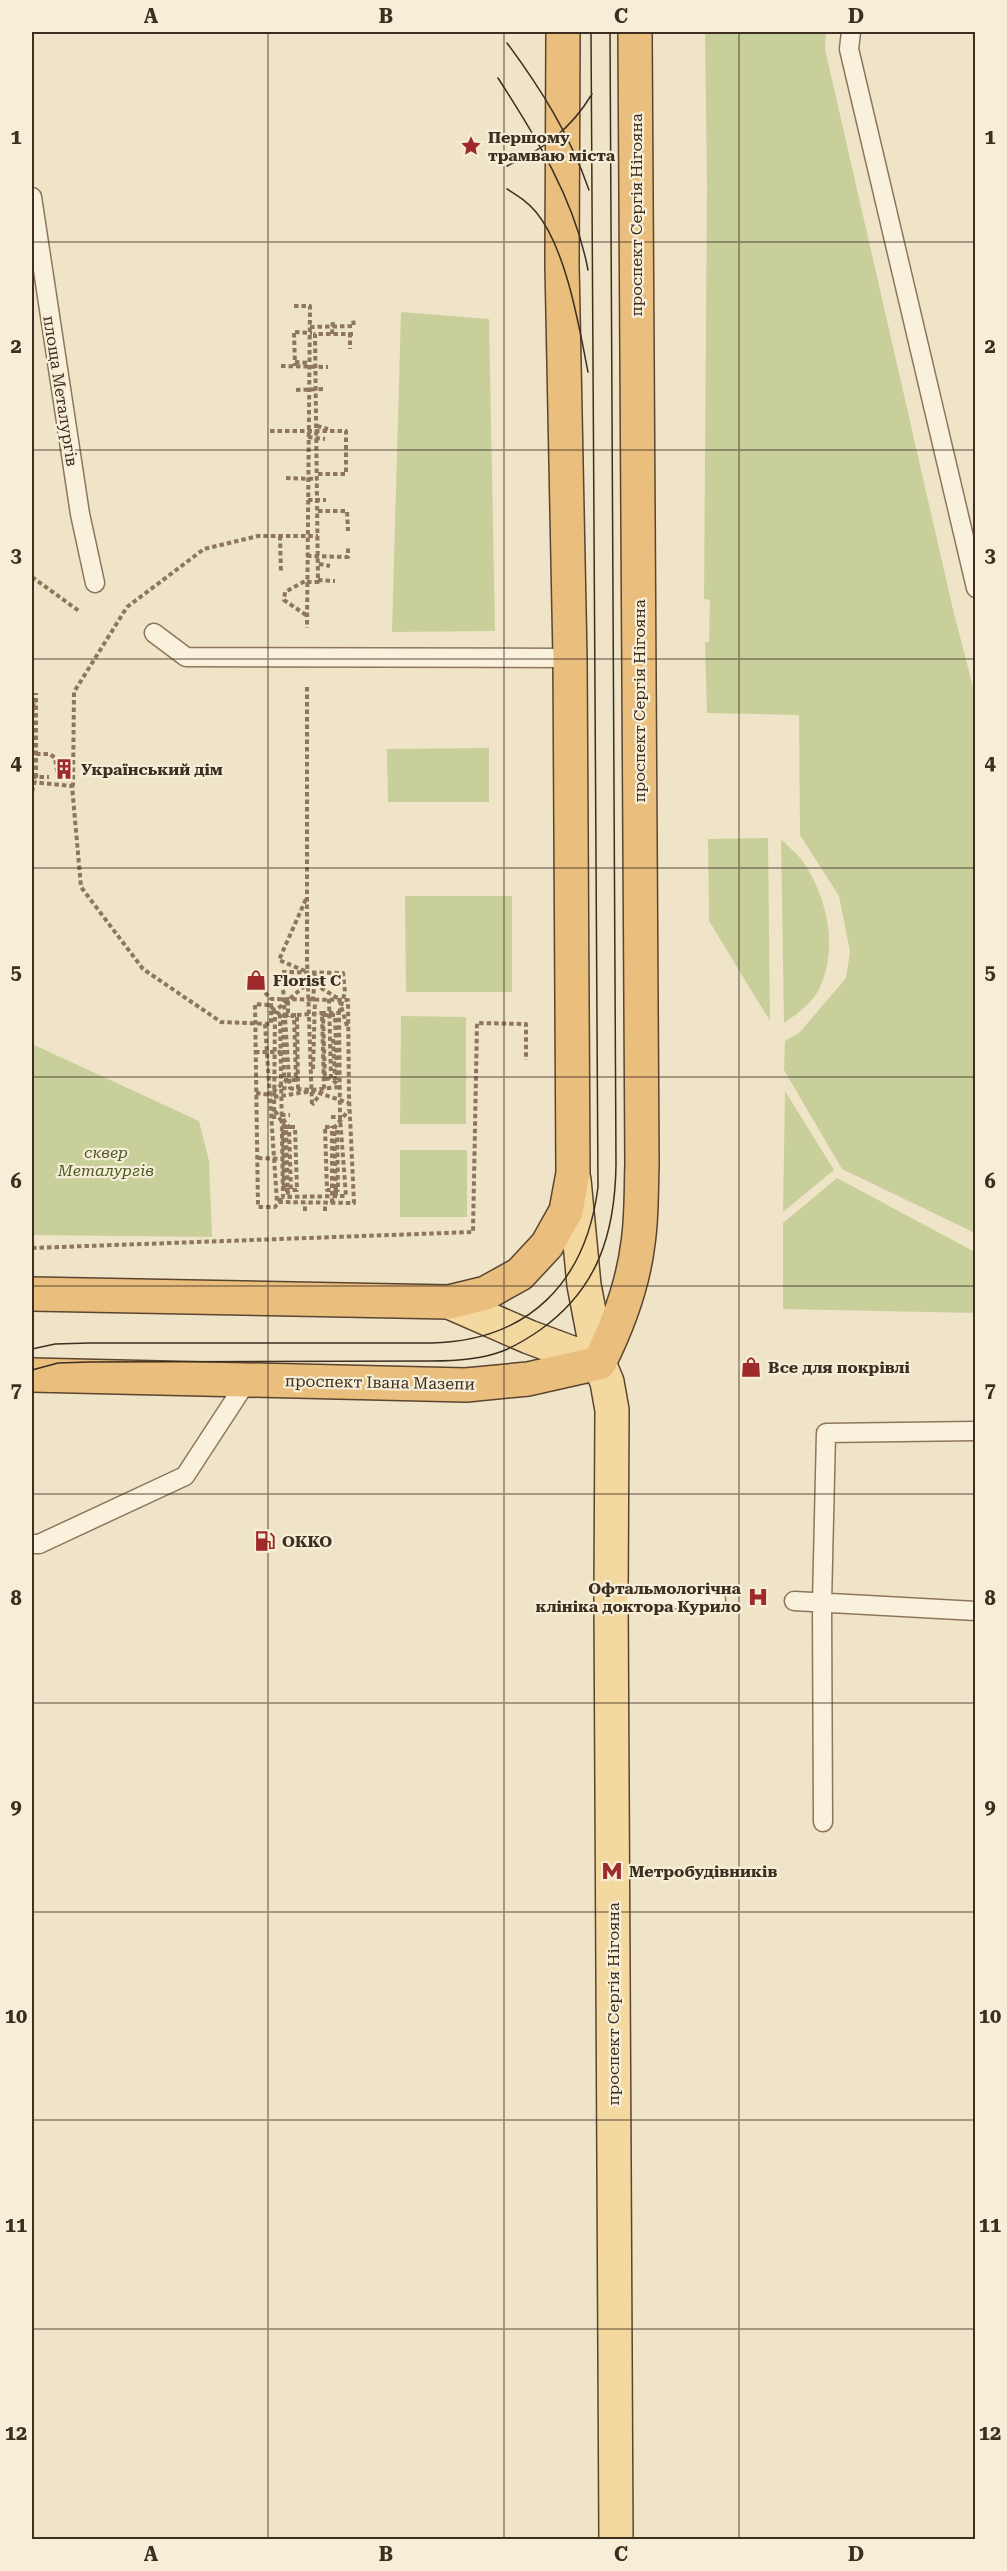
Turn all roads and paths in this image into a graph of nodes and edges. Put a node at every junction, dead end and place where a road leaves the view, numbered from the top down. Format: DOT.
graph roads {
  1 [pos="563,32"];
  2 [pos="635,32"];
  3 [pos="851,32"];
  4 [pos="32,197"];
  5 [pos="294,306"];
  6 [pos="333,321"];
  7 [pos="334,326"];
  8 [pos="310,327"];
  9 [pos="295,333"];
  10 [pos="350,333"];
  11 [pos="315,334"];
  12 [pos="310,335"];
  13 [pos="310,347"];
  14 [pos="323,347"];
  15 [pos="350,349"];
  16 [pos="309,363"];
  17 [pos="295,364"];
  18 [pos="315,365"];
  19 [pos="281,366"];
  20 [pos="328,368"];
  21 [pos="324,389"];
  22 [pos="296,390"];
  23 [pos="309,390"];
  24 [pos="317,426"];
  25 [pos="328,429"];
  26 [pos="309,430"];
  27 [pos="317,431"];
  28 [pos="308,438"];
  29 [pos="325,439"];
  30 [pos="317,477"];
  31 [pos="308,479"];
  32 [pos="318,498"];
  33 [pos="308,500"];
  34 [pos="318,511"];
  35 [pos="348,531"];
  36 [pos="280,536"];
  37 [pos="318,536"];
  38 [pos="258,537"];
  39 [pos="348,547"];
  40 [pos="307,556"];
  41 [pos="330,566"];
  42 [pos="281,573"];
  43 [pos="32,577"];
  44 [pos="306,580"];
  45 [pos="335,581"];
  46 [pos="95,583"];
  47 [pos="975,588"];
  48 [pos="79,611"];
  49 [pos="307,615"];
  50 [pos="154,633"];
  51 [pos="307,657"];
  52 [pos="570,658"];
  53 [pos="32,715"];
  54 [pos="36,754"];
  55 [pos="34,777"];
  56 [pos="49,777"];
  57 [pos="58,777"];
  58 [pos="33,783"];
  59 [pos="49,784"];
  60 [pos="73,785"];
  61 [pos="32,792"];
  62 [pos="307,895"];
  63 [pos="307,972"];
  64 [pos="315,972"];
  65 [pos="307,982"];
  66 [pos="260,987"];
  67 [pos="303,989"];
  68 [pos="346,990"];
  69 [pos="329,992"];
  70 [pos="303,998"];
  71 [pos="272,999"];
  72 [pos="315,999"];
  73 [pos="348,999"];
  74 [pos="288,1000"];
  75 [pos="313,1013"];
  76 [pos="322,1013"];
  77 [pos="339,1013"];
  78 [pos="331,1014"];
  79 [pos="280,1015"];
  80 [pos="297,1015"];
  81 [pos="286,1016"];
  82 [pos="265,1024"];
  83 [pos="255,1052"];
  84 [pos="281,1052"];
  85 [pos="526,1060"];
  86 [pos="331,1078"];
  87 [pos="290,1080"];
  88 [pos="340,1087"];
  89 [pos="282,1088"];
  90 [pos="290,1089"];
  91 [pos="298,1089"];
  92 [pos="324,1089"];
  93 [pos="313,1091"];
  94 [pos="256,1093"];
  95 [pos="282,1095"];
  96 [pos="271,1096"];
  97 [pos="349,1096"];
  98 [pos="349,1103"];
  99 [pos="271,1104"];
  100 [pos="311,1106"];
  101 [pos="350,1110"];
  102 [pos="274,1115"];
  103 [pos="290,1115"];
  104 [pos="282,1117"];
  105 [pos="331,1117"];
  106 [pos="352,1117"];
  107 [pos="340,1118"];
  108 [pos="258,1158"];
  109 [pos="283,1159"];
  110 [pos="573,1173"];
  111 [pos="289,1190"];
  112 [pos="334,1190"];
  113 [pos="285,1196"];
  114 [pos="336,1196"];
  115 [pos="305,1202"];
  116 [pos="291,1203"];
  117 [pos="324,1203"];
  118 [pos="332,1203"];
  119 [pos="305,1211"];
  120 [pos="324,1211"];
  121 [pos="32,1248"];
  122 [pos="32,1294"];
  123 [pos="448,1302"];
  124 [pos="599,1363"];
  125 [pos="32,1375"];
  126 [pos="247,1381"];
  127 [pos="975,1431"];
  128 [pos="32,1544"];
  129 [pos="611,1598"];
  130 [pos="716,1600"];
  131 [pos="794,1601"];
  132 [pos="822,1603"];
  133 [pos="975,1611"];
  134 [pos="823,1822"];
  135 [pos="616,2540"];
  1 -- 52 [label="highway, проспект Сергія Нігояна"];
  2 -- 124 [label="highway, проспект Сергія Нігояна"];
  3 -- 47 [label="lane"];
  4 -- 46 [label="lane, площа Металургів"];
  5 -- 8 [label="path"];
  6 -- 7 [label="path"];
  7 -- 8 [label="path"];
  7 -- 10 [label="path"];
  8 -- 12 [label="path"];
  9 -- 11 [label="path"];
  9 -- 12 [label="path"];
  9 -- 17 [label="path"];
  10 -- 11 [label="path"];
  10 -- 15 [label="path"];
  11 -- 18 [label="path"];
  12 -- 13 [label="path"];
  13 -- 14 [label="path"];
  13 -- 16 [label="path"];
  16 -- 17 [label="path"];
  16 -- 23 [label="path"];
  17 -- 18 [label="path"];
  17 -- 19 [label="path"];
  18 -- 20 [label="path"];
  18 -- 24 [label="path"];
  18 -- 27 [label="path"];
  21 -- 23 [label="path"];
  22 -- 23 [label="path"];
  23 -- 26 [label="path"];
  24 -- 25 [label="path"];
  24 -- 27 [label="path"];
  26 -- 27 [label="path"];
  26 -- 28 [label="path"];
  27 -- 30 [label="path"];
  27 -- 30 [label="path"];
  28 -- 29 [label="path"];
  28 -- 31 [label="path"];
  30 -- 31 [label="path"];
  30 -- 32 [label="path"];
  30 -- 34 [label="path"];
  31 -- 33 [label="path"];
  32 -- 33 [label="path"];
  32 -- 41 [label="path"];
  33 -- 40 [label="path"];
  34 -- 35 [label="path"];
  34 -- 37 [label="path"];
  36 -- 37 [label="path"];
  36 -- 38 [label="path"];
  36 -- 42 [label="path"];
  37 -- 44 [label="path"];
  39 -- 40 [label="path"];
  40 -- 44 [label="path"];
  43 -- 48 [label="path"];
  44 -- 45 [label="path"];
  44 -- 49 [label="path"];
  44 -- 49 [label="path"];
  49 -- 51 [label="path"];
  50 -- 51 [label="lane"];
  51 -- 52 [label="lane"];
  51 -- 62 [label="path"];
  52 -- 110 [label="highway, проспект Сергія Нігояна"];
  53 -- 54 [label="path"];
  54 -- 55 [label="path"];
  54 -- 57 [label="path"];
  55 -- 56 [label="path"];
  55 -- 61 [label="path"];
  58 -- 59 [label="path"];
  59 -- 60 [label="path"];
  59 -- 82 [label="path"];
  62 -- 63 [label="path"];
  62 -- 63 [label="path"];
  63 -- 65 [label="path"];
  64 -- 75 [label="path"];
  64 -- 77 [label="path"];
  64 -- 81 [label="path"];
  65 -- 69 [label="path"];
  65 -- 74 [label="path"];
  65 -- 93 [label="path"];
  66 -- 71 [label="path"];
  67 -- 70 [label="path"];
  68 -- 73 [label="path"];
  69 -- 78 [label="path"];
  69 -- 106 [label="path"];
  71 -- 72 [label="path"];
  71 -- 82 [label="path"];
  72 -- 73 [label="path"];
  72 -- 93 [label="path"];
  73 -- 97 [label="path"];
  74 -- 81 [label="path"];
  74 -- 102 [label="path"];
  76 -- 78 [label="path"];
  76 -- 80 [label="path"];
  76 -- 92 [label="path"];
  77 -- 78 [label="path"];
  77 -- 88 [label="path"];
  78 -- 86 [label="path"];
  78 -- 86 [label="path"];
  78 -- 97 [label="path"];
  79 -- 81 [label="path"];
  79 -- 83 [label="path"];
  79 -- 84 [label="path"];
  80 -- 81 [label="path"];
  80 -- 91 [label="path"];
  81 -- 87 [label="path"];
  81 -- 87 [label="path"];
  81 -- 96 [label="path"];
  82 -- 96 [label="path"];
  83 -- 84 [label="path"];
  83 -- 108 [label="path"];
  84 -- 89 [label="path"];
  85 -- 121 [label="path"];
  86 -- 88 [label="path"];
  87 -- 90 [label="path"];
  88 -- 92 [label="path"];
  88 -- 107 [label="path"];
  89 -- 90 [label="path"];
  89 -- 95 [label="path"];
  90 -- 91 [label="path"];
  91 -- 92 [label="path"];
  92 -- 100 [label="path"];
  93 -- 96 [label="path"];
  93 -- 98 [label="path"];
  94 -- 95 [label="path"];
  95 -- 109 [label="path"];
  96 -- 99 [label="path"];
  97 -- 98 [label="path"];
  98 -- 101 [label="path"];
  99 -- 111 [label="path"];
  99 -- 115 [label="path"];
  101 -- 112 [label="path"];
  101 -- 117 [label="path"];
  102 -- 103 [label="path"];
  102 -- 116 [label="path"];
  104 -- 111 [label="path"];
  105 -- 106 [label="path"];
  106 -- 118 [label="path"];
  107 -- 112 [label="path"];
  107 -- 114 [label="path"];
  108 -- 109 [label="path"];
  108 -- 113 [label="path"];
  109 -- 113 [label="path"];
  110 -- 123 [label="highway"];
  110 -- 124 [label="main road, проспект Сергія Нігояна"];
  111 -- 111 [label="path"];
  111 -- 113 [label="path"];
  111 -- 116 [label="path"];
  112 -- 112 [label="path"];
  112 -- 114 [label="path"];
  112 -- 118 [label="path"];
  113 -- 114 [label="path"];
  115 -- 116 [label="path"];
  115 -- 117 [label="path"];
  115 -- 119 [label="path"];
  117 -- 118 [label="path"];
  117 -- 120 [label="path"];
  122 -- 123 [label="highway"];
  123 -- 124 [label="main road"];
  124 -- 126 [label="highway, проспект Івана Мазепи"];
  124 -- 129 [label="main road, проспект Сергія Нігояна"];
  125 -- 126 [label="highway, проспект Івана Мазепи"];
  126 -- 128 [label="lane"];
  127 -- 132 [label="lane"];
  129 -- 130 [label="lane"];
  129 -- 135 [label="main road, проспект Сергія Нігояна"];
  131 -- 132 [label="lane"];
  132 -- 133 [label="lane"];
  132 -- 134 [label="lane"];
}
